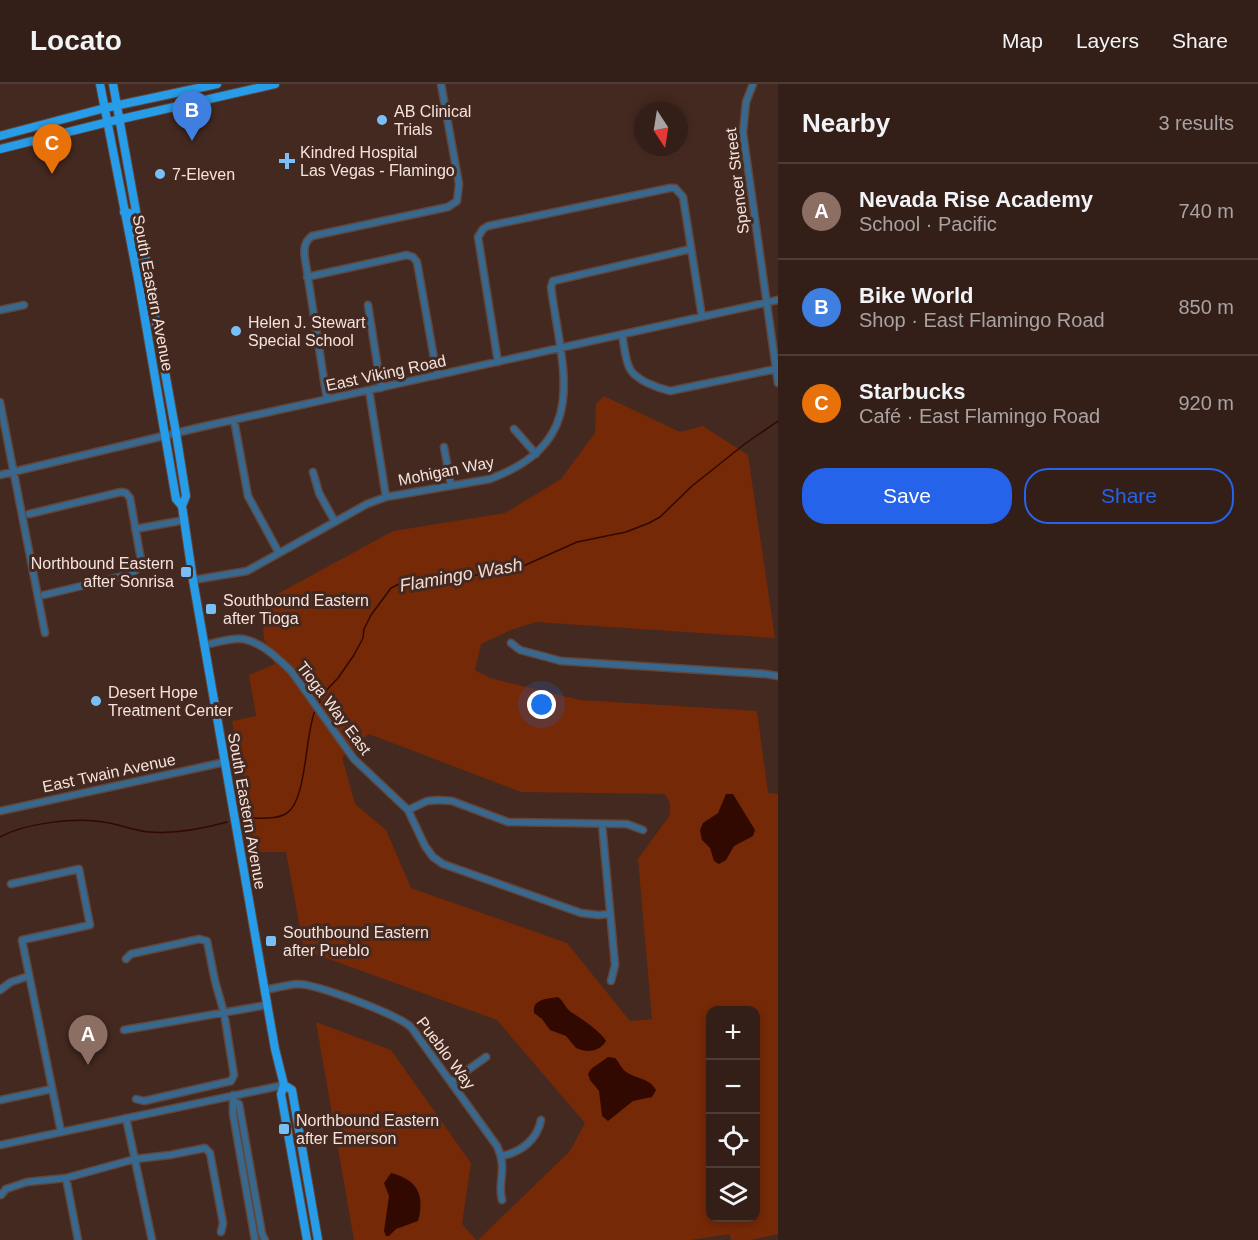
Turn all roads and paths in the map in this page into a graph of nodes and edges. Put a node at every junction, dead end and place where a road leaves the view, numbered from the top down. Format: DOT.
graph roads {
  1 [pos="100,84"];
  2 [pos="113,84"];
  3 [pos="217,84"];
  4 [pos="275,84"];
  5 [pos="441,84"];
  6 [pos="753,84"];
  7 [pos="245,88"];
  8 [pos="118,106"];
  9 [pos="105,108"];
  10 [pos="120,119"];
  11 [pos="108,122"];
  12 [pos="9,133"];
  13 [pos="0,136"];
  14 [pos="0,142"];
  15 [pos="0,149"];
  16 [pos="124,212"];
  17 [pos="126,225"];
  18 [pos="143,244"];
  19 [pos="691,249"];
  20 [pos="146,260"];
  21 [pos="307,277"];
  22 [pos="778,300"];
  23 [pos="766,302"];
  24 [pos="24,305"];
  25 [pos="368,305"];
  26 [pos="0,310"];
  27 [pos="702,316"];
  28 [pos="622,334"];
  29 [pos="559,348"];
  30 [pos="498,362"];
  31 [pos="776,369"];
  32 [pos="437,375"];
  33 [pos="778,384"];
  34 [pos="381,388"];
  35 [pos="369,390"];
  36 [pos="327,399"];
  37 [pos="0,402"];
  38 [pos="234,420"];
  39 [pos="514,429"];
  40 [pos="176,433"];
  41 [pos="165,436"];
  42 [pos="444,447"];
  43 [pos="536,454"];
  44 [pos="15,472"];
  45 [pos="313,472"];
  46 [pos="0,475"];
  47 [pos="451,486"];
  48 [pos="386,497"];
  49 [pos="182,506"];
  50 [pos="29,514"];
  51 [pos="184,520"];
  52 [pos="335,522"];
  53 [pos="135,529"];
  54 [pos="279,553"];
  55 [pos="193,580"];
  56 [pos="44,595"];
  57 [pos="45,633"];
  58 [pos="511,643"];
  59 [pos="204,645"];
  60 [pos="778,676"];
  61 [pos="225,762"];
  62 [pos="408,810"];
  63 [pos="0,811"];
  64 [pos="602,824"];
  65 [pos="643,830"];
  66 [pos="11,884"];
  67 [pos="610,914"];
  68 [pos="126,959"];
  69 [pos="29,976"];
  70 [pos="611,981"];
  71 [pos="0,990"];
  72 [pos="265,990"];
  73 [pos="267,1005"];
  74 [pos="224,1013"];
  75 [pos="124,1030"];
  76 [pos="486,1057"];
  77 [pos="452,1082"];
  78 [pos="284,1085"];
  79 [pos="52,1089"];
  80 [pos="234,1098"];
  81 [pos="136,1099"];
  82 [pos="0,1100"];
  83 [pos="126,1118"];
  84 [pos="541,1120"];
  85 [pos="61,1132"];
  86 [pos="0,1145"];
  87 [pos="502,1156"];
  88 [pos="135,1159"];
  89 [pos="66,1178"];
  90 [pos="1,1195"];
  91 [pos="502,1200"];
  92 [pos="221,1232"];
  93 [pos="78,1240"];
  94 [pos="152,1240"];
  95 [pos="255,1240"];
  96 [pos="265,1240"];
  97 [pos="307,1240"];
  98 [pos="318,1240"];
  1 -- 9 [label="main road, South Eastern Avenue"];
  2 -- 8 [label="main road, South Eastern Avenue"];
  3 -- 8 [label="main road"];
  4 -- 7 [label="main road"];
  5 -- 21 [label="street"];
  6 -- 23 [label="street, Spencer Street"];
  7 -- 10 [label="main road"];
  8 -- 9 [label="main road"];
  8 -- 10 [label="main road, South Eastern Avenue"];
  9 -- 11 [label="main road, South Eastern Avenue"];
  9 -- 12 [label="main road"];
  10 -- 11 [label="main road"];
  10 -- 18 [label="main road, South Eastern Avenue"];
  11 -- 15 [label="main road"];
  11 -- 16 [label="main road, South Eastern Avenue"];
  12 -- 13 [label="main road"];
  12 -- 14 [label="main road"];
  16 -- 17 [label="main road, South Eastern Avenue"];
  16 -- 18 [label="main road"];
  17 -- 20 [label="main road"];
  17 -- 41 [label="main road, South Eastern Avenue"];
  18 -- 20 [label="main road, South Eastern Avenue"];
  19 -- 27 [label="street"];
  19 -- 29 [label="street, Mohigan Way"];
  19 -- 30 [label="street"];
  20 -- 40 [label="main road, South Eastern Avenue"];
  21 -- 32 [label="street"];
  21 -- 36 [label="street"];
  22 -- 23 [label="street, East Viking Road"];
  23 -- 27 [label="street, East Viking Road"];
  23 -- 31 [label="street, Spencer Street"];
  24 -- 26 [label="street"];
  25 -- 34 [label="street"];
  27 -- 28 [label="street, East Viking Road"];
  28 -- 29 [label="street, East Viking Road"];
  28 -- 31 [label="street"];
  29 -- 30 [label="street, East Viking Road"];
  29 -- 43 [label="street, Mohigan Way"];
  30 -- 32 [label="street, East Viking Road"];
  31 -- 33 [label="street, Spencer Street"];
  32 -- 34 [label="street, East Viking Road"];
  34 -- 35 [label="street, East Viking Road"];
  35 -- 36 [label="street, East Viking Road"];
  35 -- 48 [label="street"];
  36 -- 38 [label="street, East Viking Road"];
  37 -- 44 [label="street"];
  38 -- 40 [label="street, East Viking Road"];
  38 -- 54 [label="street"];
  39 -- 43 [label="street"];
  40 -- 41 [label="street, East Viking Road"];
  40 -- 49 [label="main road, South Eastern Avenue"];
  41 -- 44 [label="street, East Viking Road"];
  41 -- 49 [label="main road, South Eastern Avenue"];
  42 -- 47 [label="street"];
  43 -- 47 [label="street, Mohigan Way"];
  44 -- 46 [label="street, East Viking Road"];
  44 -- 57 [label="street"];
  45 -- 52 [label="street"];
  47 -- 48 [label="street, Mohigan Way"];
  48 -- 52 [label="street, Mohigan Way"];
  49 -- 51 [label="main road, South Eastern Avenue"];
  50 -- 53 [label="street"];
  51 -- 53 [label="street"];
  51 -- 55 [label="main road, South Eastern Avenue"];
  52 -- 54 [label="street, Mohigan Way"];
  53 -- 56 [label="street"];
  54 -- 55 [label="street, Mohigan Way"];
  55 -- 59 [label="main road, South Eastern Avenue"];
  58 -- 60 [label="street"];
  59 -- 61 [label="main road, South Eastern Avenue"];
  59 -- 62 [label="street, Tioga Way East"];
  61 -- 63 [label="street, East Twain Avenue"];
  61 -- 72 [label="main road, South Eastern Avenue"];
  62 -- 64 [label="street"];
  62 -- 67 [label="street, Tioga Way East"];
  64 -- 65 [label="street"];
  64 -- 67 [label="street"];
  66 -- 69 [label="street"];
  67 -- 70 [label="street"];
  68 -- 74 [label="street"];
  69 -- 71 [label="street"];
  69 -- 79 [label="street"];
  72 -- 73 [label="main road, South Eastern Avenue"];
  72 -- 77 [label="street, Pueblo Way"];
  73 -- 74 [label="street"];
  73 -- 78 [label="main road, South Eastern Avenue"];
  74 -- 75 [label="street"];
  74 -- 81 [label="street"];
  76 -- 77 [label="street"];
  77 -- 87 [label="street, Pueblo Way"];
  78 -- 80 [label="street"];
  78 -- 97 [label="main road, South Eastern Avenue"];
  78 -- 98 [label="main road, South Eastern Avenue"];
  79 -- 82 [label="street"];
  79 -- 85 [label="street"];
  80 -- 83 [label="street"];
  80 -- 95 [label="street"];
  80 -- 96 [label="street"];
  83 -- 85 [label="street"];
  83 -- 88 [label="street"];
  84 -- 87 [label="street"];
  85 -- 86 [label="street"];
  87 -- 91 [label="street"];
  88 -- 89 [label="street"];
  88 -- 92 [label="street"];
  88 -- 94 [label="street"];
  89 -- 90 [label="street"];
  89 -- 93 [label="street"];
}
